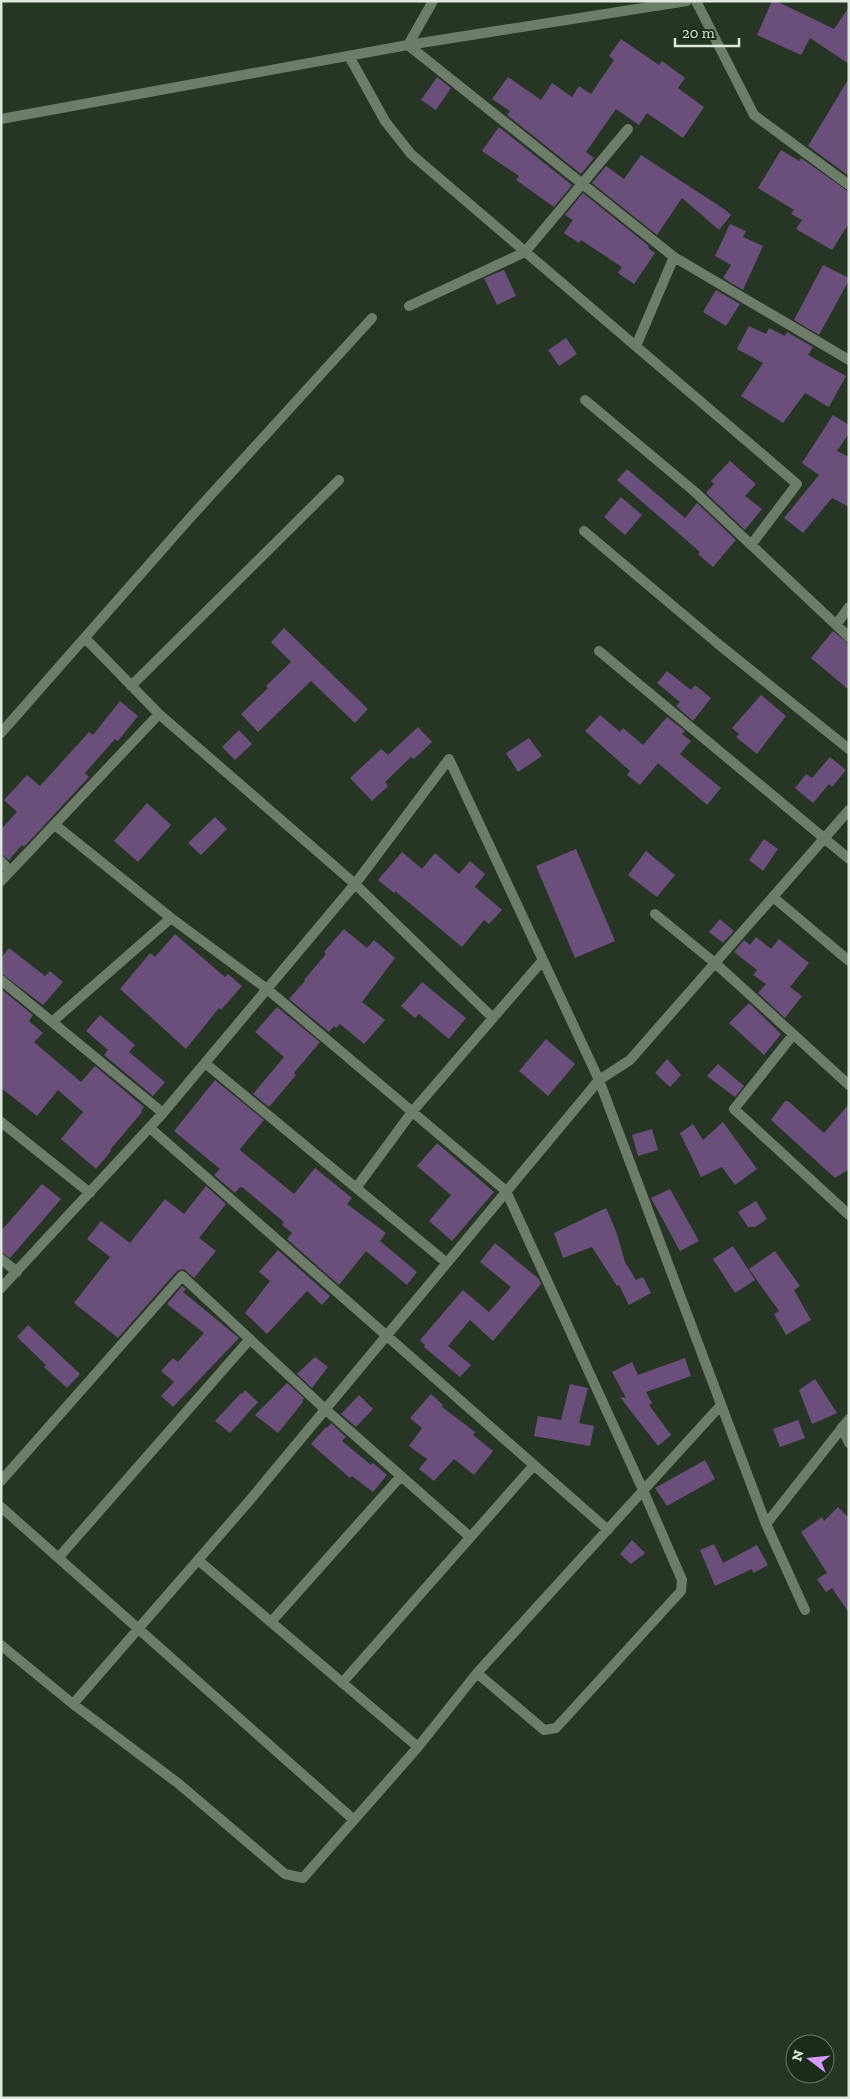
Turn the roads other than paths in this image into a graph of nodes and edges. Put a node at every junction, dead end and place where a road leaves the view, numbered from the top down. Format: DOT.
graph roads {
  1 [pos="433,1"];
  2 [pos="687,1"];
  3 [pos="696,1"];
  4 [pos="408,45"];
  5 [pos="349,56"];
  6 [pos="1,120"];
  7 [pos="628,129"];
  8 [pos="582,184"];
  9 [pos="849,185"];
  10 [pos="524,252"];
  11 [pos="674,258"];
  12 [pos="409,306"];
  13 [pos="372,318"];
  14 [pos="636,346"];
  15 [pos="849,360"];
  16 [pos="585,400"];
  17 [pos="339,480"];
  18 [pos="584,531"];
  19 [pos="751,545"];
  20 [pos="849,607"];
  21 [pos="836,625"];
  22 [pos="849,637"];
  23 [pos="85,638"];
  24 [pos="599,651"];
  25 [pos="131,686"];
  26 [pos="159,714"];
  27 [pos="1,733"];
  28 [pos="849,749"];
  29 [pos="849,810"];
  30 [pos="54,825"];
  31 [pos="823,839"];
  32 [pos="849,859"];
  33 [pos="1,861"];
  34 [pos="10,871"];
  35 [pos="1,880"];
  36 [pos="355,884"];
  37 [pos="773,897"];
  38 [pos="655,914"];
  39 [pos="171,918"];
  40 [pos="543,960"];
  41 [pos="849,961"];
  42 [pos="715,963"];
  43 [pos="1,980"];
  44 [pos="267,989"];
  45 [pos="493,1018"];
  46 [pos="52,1022"];
  47 [pos="793,1035"];
  48 [pos="205,1063"];
  49 [pos="599,1080"];
  50 [pos="849,1085"];
  51 [pos="412,1112"];
  52 [pos="163,1113"];
  53 [pos="1,1122"];
  54 [pos="150,1128"];
  55 [pos="356,1188"];
  56 [pos="506,1191"];
  57 [pos="90,1193"];
  58 [pos="849,1215"];
  59 [pos="1,1259"];
  60 [pos="447,1263"];
  61 [pos="16,1272"];
  62 [pos="1,1288"];
  63 [pos="387,1335"];
  64 [pos="250,1339"];
  65 [pos="721,1405"];
  66 [pos="325,1409"];
  67 [pos="846,1423"];
  68 [pos="849,1442"];
  69 [pos="534,1465"];
  70 [pos="401,1476"];
  71 [pos="1,1481"];
  72 [pos="643,1490"];
  73 [pos="1,1507"];
  74 [pos="766,1524"];
  75 [pos="608,1530"];
  76 [pos="469,1536"];
  77 [pos="59,1558"];
  78 [pos="198,1560"];
  79 [pos="805,1610"];
  80 [pos="271,1622"];
  81 [pos="139,1628"];
  82 [pos="1,1645"];
  83 [pos="477,1673"];
  84 [pos="342,1683"];
  85 [pos="73,1704"];
  86 [pos="418,1747"];
  87 [pos="354,1820"];
  1 -- 4 [label="street"];
  2 -- 4 [label="street"];
  3 -- 9 [label="street"];
  4 -- 5 [label="street"];
  4 -- 8 [label="street"];
  5 -- 6 [label="street"];
  5 -- 10 [label="street"];
  7 -- 8 [label="street"];
  8 -- 10 [label="street"];
  8 -- 11 [label="street"];
  10 -- 12 [label="street"];
  10 -- 14 [label="street"];
  11 -- 14 [label="street"];
  11 -- 15 [label="street"];
  13 -- 23 [label="street"];
  14 -- 19 [label="street"];
  16 -- 19 [label="street"];
  17 -- 25 [label="street"];
  18 -- 28 [label="street"];
  19 -- 21 [label="street"];
  20 -- 21 [label="street"];
  21 -- 22 [label="street"];
  23 -- 25 [label="street"];
  23 -- 27 [label="street"];
  24 -- 31 [label="street"];
  25 -- 26 [label="street"];
  26 -- 30 [label="street"];
  26 -- 36 [label="street"];
  29 -- 31 [label="street"];
  30 -- 34 [label="street"];
  30 -- 39 [label="street"];
  31 -- 32 [label="street"];
  31 -- 37 [label="street"];
  33 -- 34 [label="street"];
  34 -- 35 [label="street"];
  36 -- 40 [label="street"];
  36 -- 44 [label="street"];
  36 -- 45 [label="street"];
  37 -- 41 [label="street"];
  37 -- 42 [label="street"];
  38 -- 42 [label="street"];
  39 -- 44 [label="street"];
  39 -- 46 [label="street"];
  40 -- 45 [label="street"];
  40 -- 49 [label="street"];
  42 -- 47 [label="street"];
  42 -- 49 [label="street"];
  43 -- 46 [label="street"];
  44 -- 48 [label="street"];
  44 -- 51 [label="street"];
  45 -- 51 [label="street"];
  46 -- 52 [label="street"];
  47 -- 50 [label="street"];
  47 -- 58 [label="street"];
  48 -- 52 [label="street"];
  48 -- 55 [label="street"];
  49 -- 56 [label="street"];
  49 -- 65 [label="street"];
  51 -- 55 [label="street"];
  51 -- 56 [label="street"];
  52 -- 54 [label="street"];
  53 -- 57 [label="street"];
  54 -- 57 [label="street"];
  54 -- 63 [label="street"];
  55 -- 60 [label="street"];
  56 -- 60 [label="street"];
  56 -- 72 [label="street"];
  57 -- 61 [label="street"];
  59 -- 61 [label="street"];
  60 -- 63 [label="street"];
  61 -- 62 [label="street"];
  63 -- 66 [label="street"];
  63 -- 69 [label="street"];
  64 -- 66 [label="street"];
  64 -- 71 [label="street"];
  64 -- 77 [label="street"];
  65 -- 72 [label="street"];
  65 -- 74 [label="street"];
  66 -- 70 [label="street"];
  66 -- 78 [label="street"];
  67 -- 68 [label="street"];
  67 -- 74 [label="street"];
  69 -- 75 [label="street"];
  69 -- 76 [label="street"];
  70 -- 76 [label="street"];
  70 -- 80 [label="street"];
  72 -- 75 [label="street"];
  72 -- 83 [label="street"];
  73 -- 77 [label="street"];
  74 -- 79 [label="street"];
  75 -- 83 [label="street"];
  76 -- 84 [label="street"];
  77 -- 81 [label="street"];
  78 -- 80 [label="street"];
  78 -- 81 [label="street"];
  80 -- 84 [label="street"];
  81 -- 85 [label="street"];
  81 -- 87 [label="street"];
  82 -- 85 [label="street"];
  83 -- 86 [label="street"];
  84 -- 86 [label="street"];
  85 -- 87 [label="street"];
  86 -- 87 [label="street"];
}
